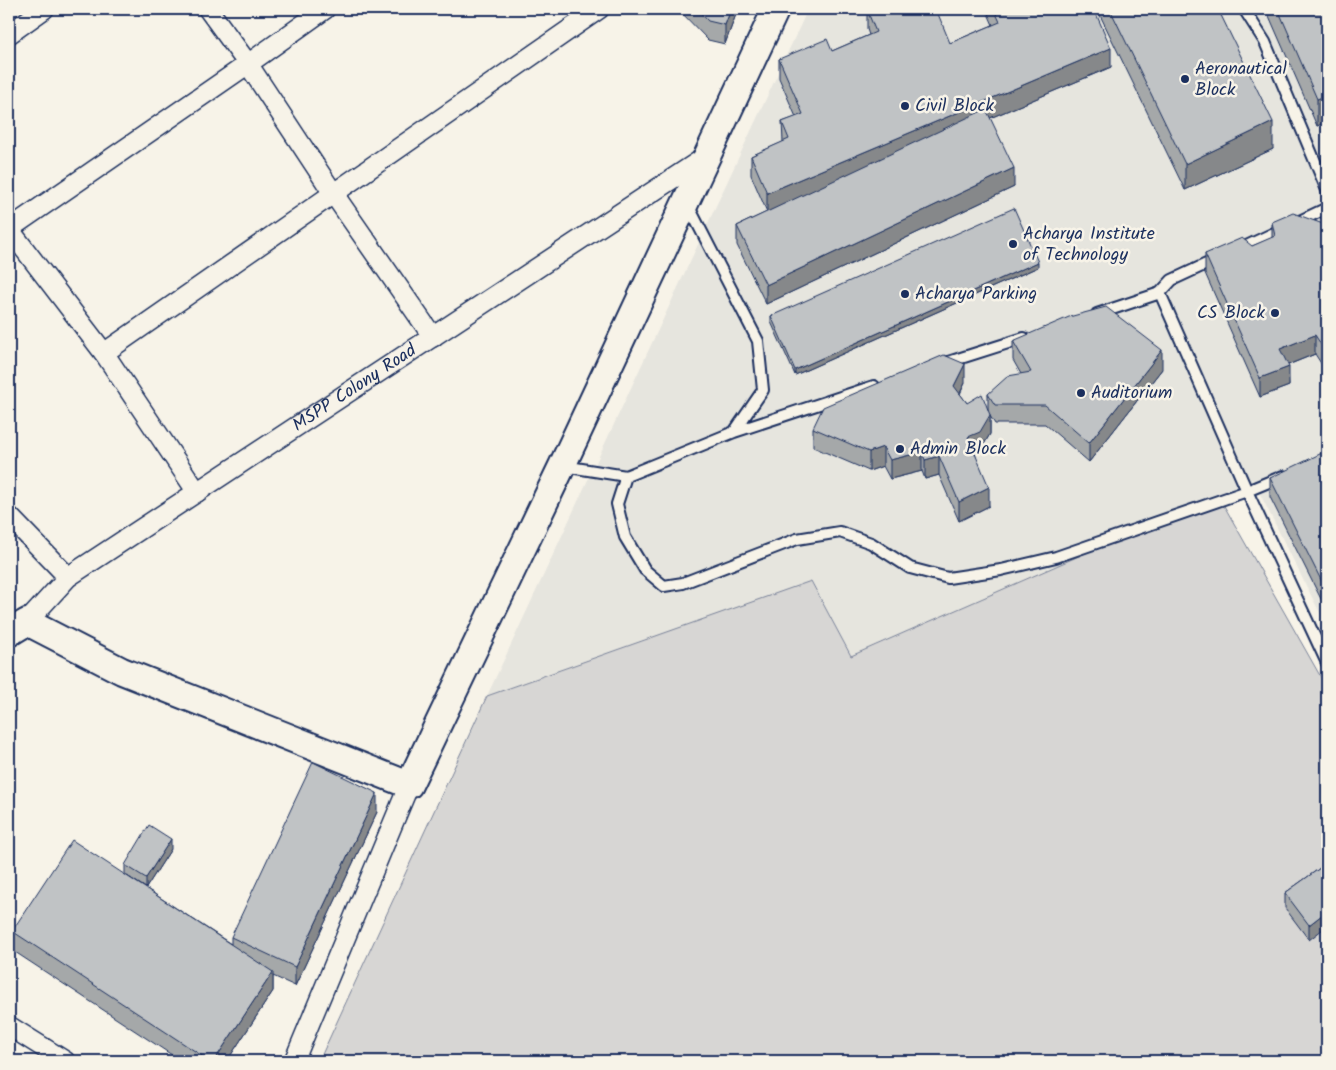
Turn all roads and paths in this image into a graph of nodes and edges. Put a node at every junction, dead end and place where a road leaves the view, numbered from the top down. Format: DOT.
graph roads {
  1 [pos="44,9"];
  2 [pos="208,9"];
  3 [pos="325,9"];
  4 [pos="599,9"];
  5 [pos="776,9"];
  6 [pos="1244,9"];
  7 [pos="9,34"];
  8 [pos="248,64"];
  9 [pos="708,155"];
  10 [pos="1327,190"];
  11 [pos="333,193"];
  12 [pos="686,202"];
  13 [pos="1327,208"];
  14 [pos="9,229"];
  15 [pos="1160,293"];
  16 [pos="1084,318"];
  17 [pos="1037,333"];
  18 [pos="433,337"];
  19 [pos="104,353"];
  20 [pos="933,367"];
  21 [pos="886,382"];
  22 [pos="734,432"];
  23 [pos="562,466"];
  24 [pos="1292,472"];
  25 [pos="626,476"];
  26 [pos="1247,491"];
  27 [pos="197,492"];
  28 [pos="9,516"];
  29 [pos="68,577"];
  30 [pos="18,627"];
  31 [pos="1327,663"];
  32 [pos="409,785"];
  33 [pos="9,1026"];
  34 [pos="65,1061"];
  35 [pos="294,1061"];
  1 -- 7 [label="street"];
  2 -- 8 [label="street"];
  3 -- 8 [label="street"];
  4 -- 11 [label="street"];
  5 -- 9 [label="street"];
  6 -- 10 [label="lane"];
  8 -- 11 [label="street"];
  8 -- 14 [label="street"];
  9 -- 12 [label="street"];
  9 -- 18 [label="street, MSPP Colony Road"];
  11 -- 18 [label="street"];
  11 -- 19 [label="street"];
  12 -- 22 [label="lane"];
  12 -- 23 [label="street"];
  13 -- 15 [label="lane"];
  14 -- 19 [label="street"];
  15 -- 16 [label="lane"];
  15 -- 26 [label="lane"];
  17 -- 20 [label="lane"];
  18 -- 27 [label="street, MSPP Colony Road"];
  19 -- 27 [label="street"];
  21 -- 22 [label="lane"];
  22 -- 25 [label="lane"];
  23 -- 25 [label="lane"];
  23 -- 32 [label="street"];
  24 -- 26 [label="lane"];
  25 -- 26 [label="lane"];
  26 -- 31 [label="lane"];
  27 -- 29 [label="street, MSPP Colony Road"];
  28 -- 29 [label="street"];
  29 -- 30 [label="street, MSPP Colony Road"];
  30 -- 32 [label="street"];
  32 -- 35 [label="street"];
  33 -- 34 [label="street"];
}
